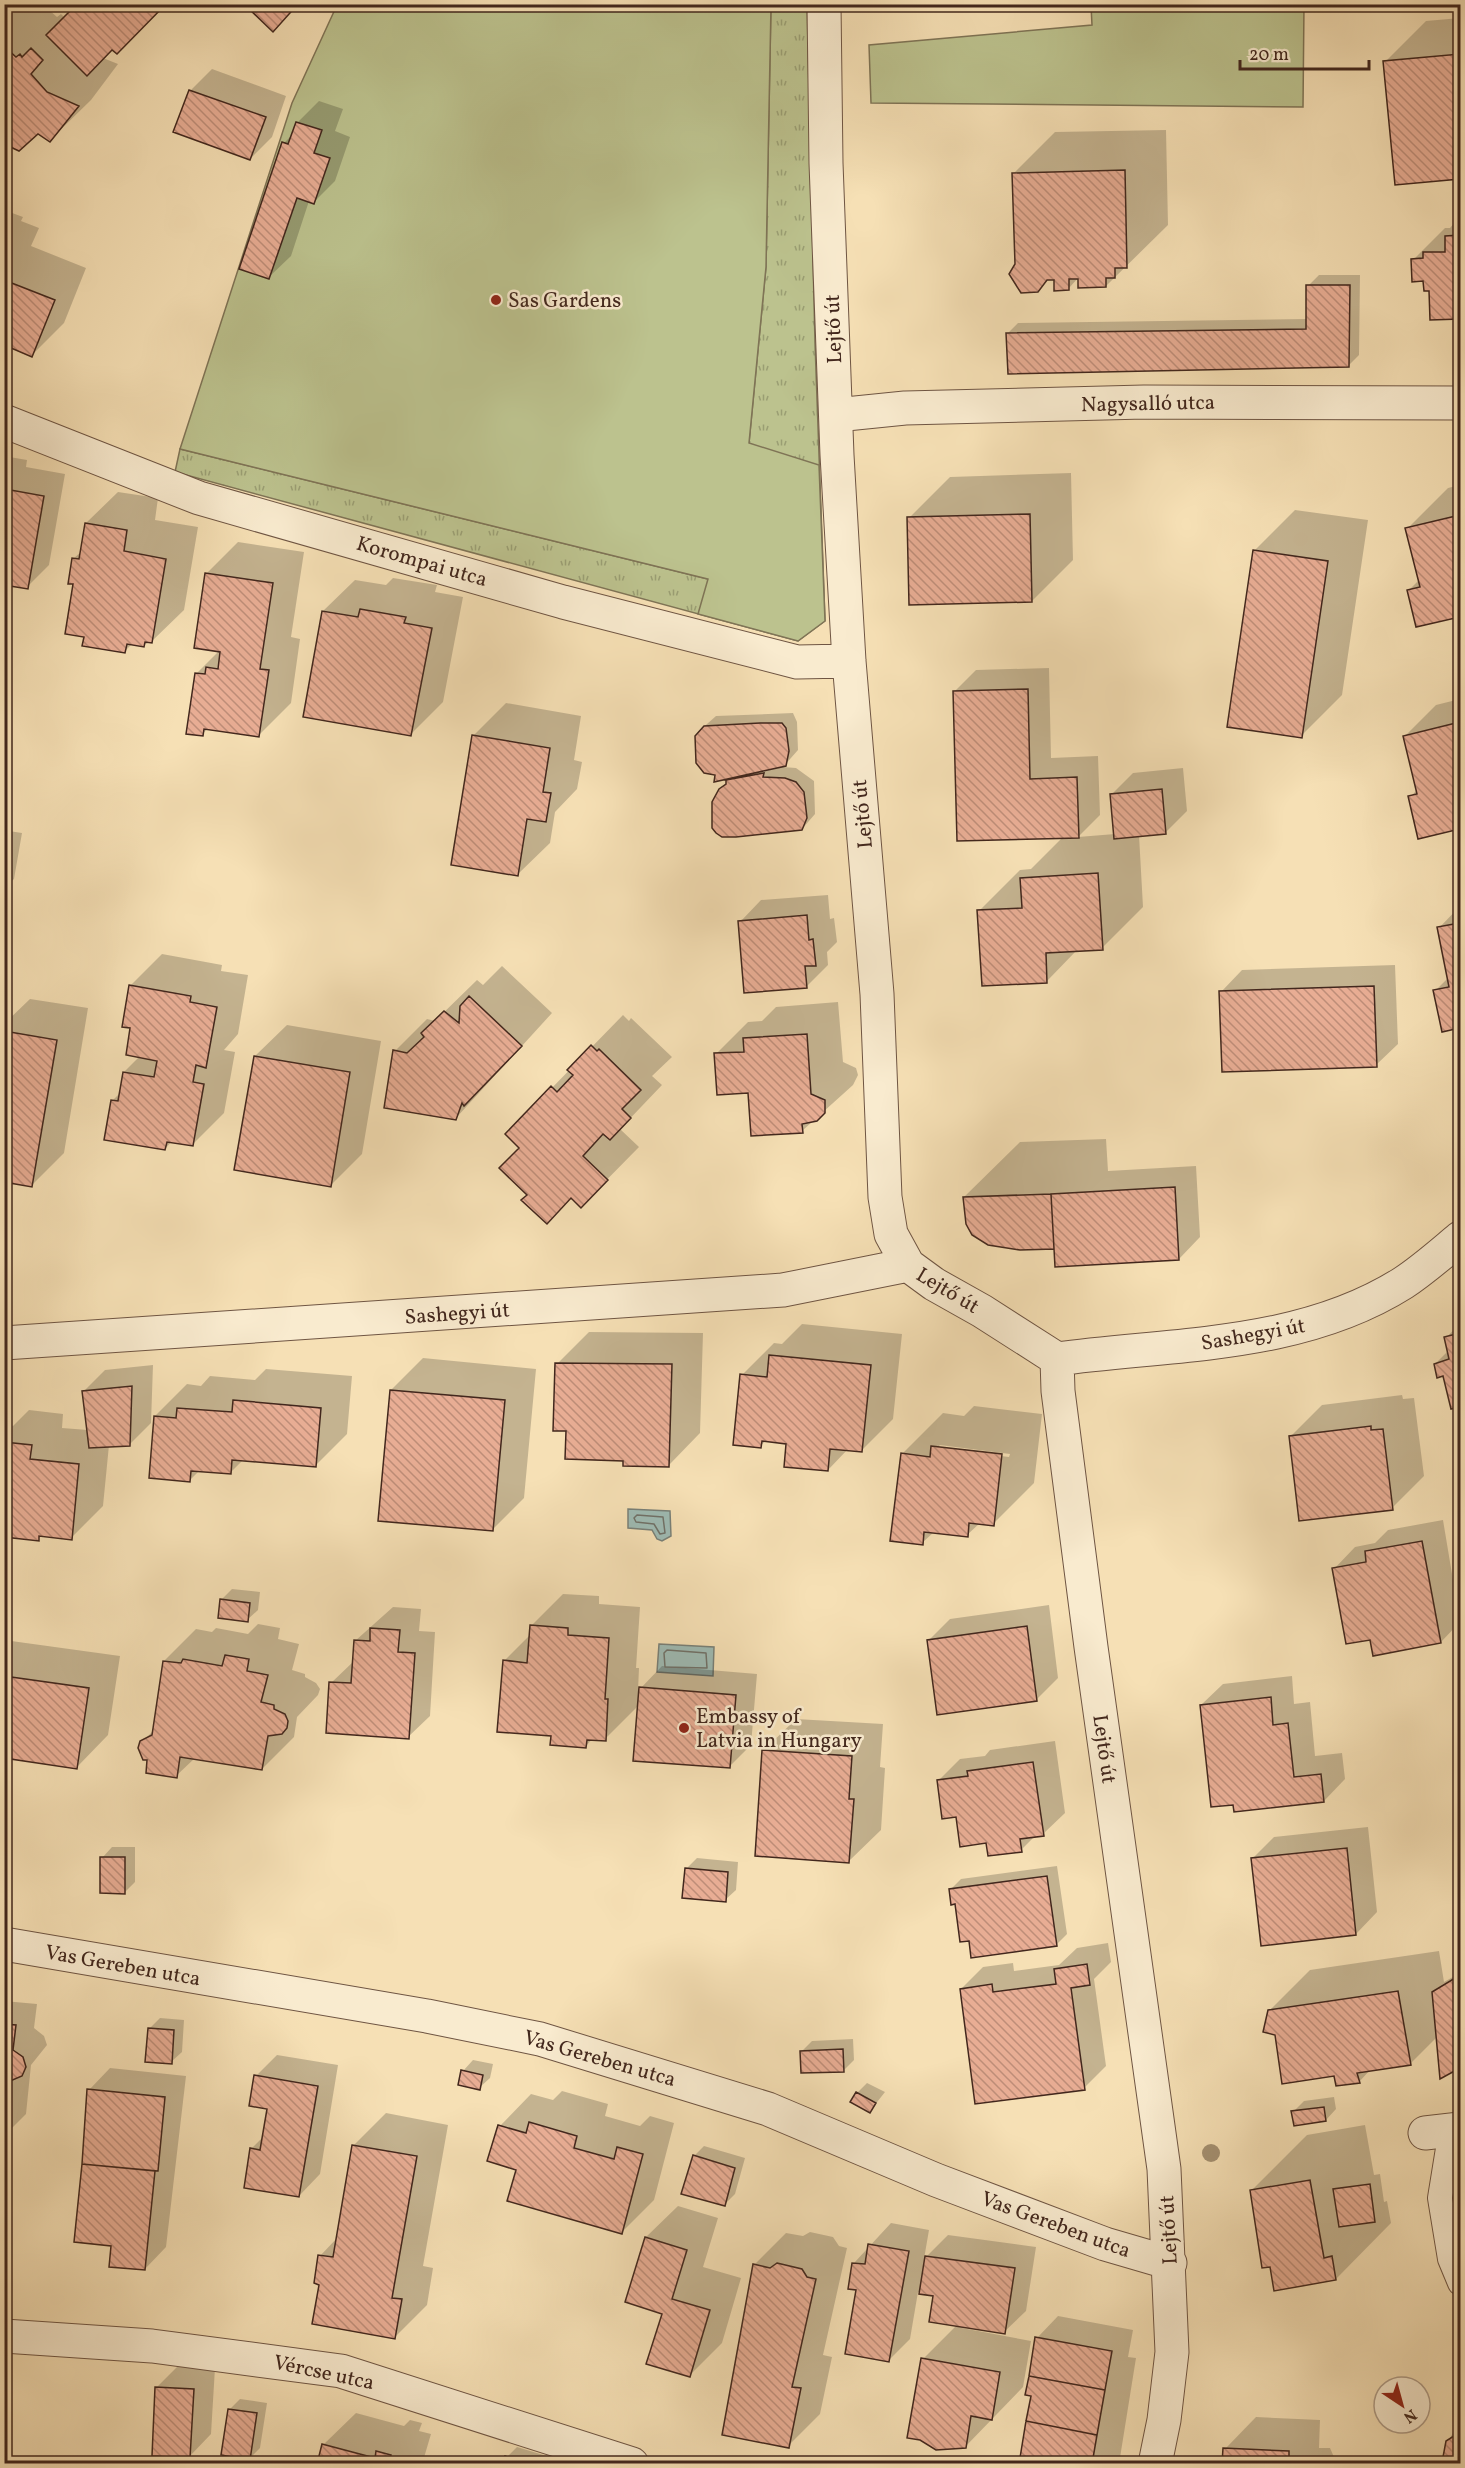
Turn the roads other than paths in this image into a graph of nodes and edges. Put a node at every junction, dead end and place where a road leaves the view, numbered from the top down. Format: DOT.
graph roads {
  1 [pos="824,4"];
  2 [pos="1461,403"];
  3 [pos="836,416"];
  4 [pos="4,421"];
  5 [pos="849,661"];
  6 [pos="1461,1238"];
  7 [pos="908,1265"];
  8 [pos="4,1343"];
  9 [pos="1057,1359"];
  10 [pos="4,1944"];
  11 [pos="1446,2131"];
  12 [pos="1170,2264"];
  13 [pos="1461,2283"];
  14 [pos="4,2336"];
  15 [pos="632,2463"];
  16 [pos="1155,2463"];
  1 -- 3 [label="street, Lejtő út"];
  2 -- 3 [label="street, Nagysalló utca"];
  3 -- 5 [label="street, Lejtő út"];
  4 -- 5 [label="street, Korompai utca"];
  5 -- 7 [label="street, Lejtő út"];
  6 -- 9 [label="street, Sashegyi út"];
  7 -- 8 [label="street, Sashegyi út"];
  7 -- 9 [label="street, Lejtő út"];
  9 -- 12 [label="street, Lejtő út"];
  10 -- 12 [label="street, Vas Gereben utca"];
  11 -- 13 [label="lane"];
  12 -- 16 [label="street, Lejtő út"];
  14 -- 15 [label="street, Vércse utca"];
}
